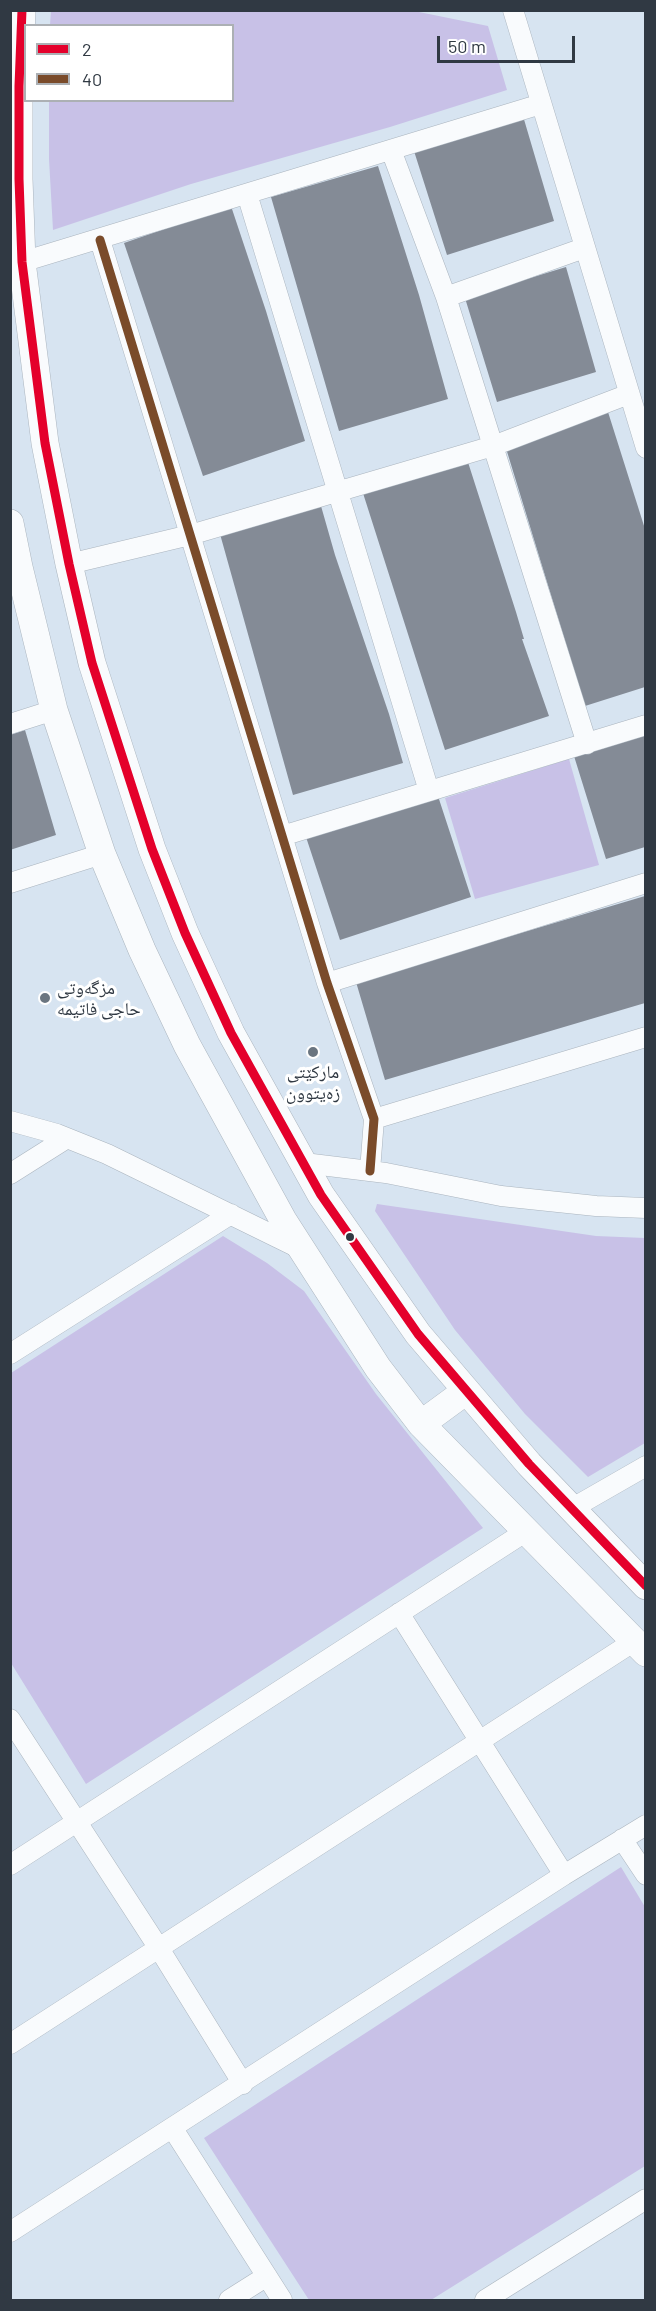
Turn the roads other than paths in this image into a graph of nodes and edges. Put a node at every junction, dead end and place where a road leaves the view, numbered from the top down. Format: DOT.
graph roads {
  1 [pos="22,10"];
  2 [pos="513,10"];
  3 [pos="541,104"];
  4 [pos="391,150"];
  5 [pos="247,194"];
  6 [pos="100,240"];
  7 [pos="584,248"];
  8 [pos="22,262"];
  9 [pos="446,297"];
  10 [pos="20,331"];
  11 [pos="629,394"];
  12 [pos="493,446"];
  13 [pos="645,448"];
  14 [pos="338,491"];
  15 [pos="10,523"];
  16 [pos="190,535"];
  17 [pos="69,564"];
  18 [pos="15,569"];
  19 [pos="54,710"];
  20 [pos="10,723"];
  21 [pos="645,725"];
  22 [pos="588,744"];
  23 [pos="429,791"];
  24 [pos="282,836"];
  25 [pos="102,854"];
  26 [pos="10,883"];
  27 [pos="645,883"];
  28 [pos="327,983"];
  29 [pos="645,1037"];
  30 [pos="374,1119"];
  31 [pos="10,1121"];
  32 [pos="67,1138"];
  33 [pos="304,1163"];
  34 [pos="370,1171"];
  35 [pos="10,1174"];
  36 [pos="645,1208"];
  37 [pos="231,1214"];
  38 [pos="302,1250"];
  39 [pos="10,1354"];
  40 [pos="466,1390"];
  41 [pos="421,1425"];
  42 [pos="645,1466"];
  43 [pos="571,1509"];
  44 [pos="525,1532"];
  45 [pos="645,1586"];
  46 [pos="399,1613"];
  47 [pos="639,1647"];
  48 [pos="10,1719"];
  49 [pos="479,1742"];
  50 [pos="77,1824"];
  51 [pos="645,1825"];
  52 [pos="622,1839"];
  53 [pos="10,1865"];
  54 [pos="564,1875"];
  55 [pos="645,1875"];
  56 [pos="160,1950"];
  57 [pos="10,2044"];
  58 [pos="243,2084"];
  59 [pos="173,2129"];
  60 [pos="645,2199"];
  61 [pos="10,2232"];
  62 [pos="267,2276"];
  63 [pos="229,2301"];
  64 [pos="282,2301"];
  65 [pos="485,2301"];
  1 -- 8 [label="street"];
  2 -- 3 [label="street"];
  3 -- 4 [label="street"];
  3 -- 7 [label="street"];
  4 -- 5 [label="street"];
  4 -- 9 [label="street"];
  5 -- 6 [label="street"];
  5 -- 14 [label="street"];
  6 -- 8 [label="street"];
  6 -- 16 [label="street"];
  7 -- 9 [label="street"];
  7 -- 11 [label="street"];
  8 -- 10 [label="street"];
  9 -- 12 [label="street"];
  10 -- 17 [label="street"];
  11 -- 12 [label="street"];
  11 -- 13 [label="street"];
  12 -- 14 [label="street"];
  12 -- 22 [label="street"];
  14 -- 16 [label="street"];
  14 -- 23 [label="street"];
  15 -- 18 [label="street"];
  16 -- 17 [label="street"];
  16 -- 24 [label="street"];
  17 -- 33 [label="street"];
  18 -- 19 [label="street"];
  19 -- 20 [label="street"];
  19 -- 25 [label="street"];
  21 -- 22 [label="street"];
  22 -- 23 [label="street"];
  23 -- 24 [label="street"];
  24 -- 28 [label="street"];
  25 -- 26 [label="street"];
  25 -- 38 [label="street"];
  27 -- 28 [label="street"];
  28 -- 30 [label="street"];
  29 -- 30 [label="street"];
  30 -- 34 [label="street"];
  31 -- 32 [label="street"];
  32 -- 35 [label="street"];
  32 -- 37 [label="street"];
  33 -- 34 [label="street"];
  33 -- 40 [label="street"];
  34 -- 36 [label="street"];
  37 -- 38 [label="street"];
  37 -- 39 [label="street"];
  38 -- 41 [label="street"];
  40 -- 41 [label="street"];
  40 -- 43 [label="street"];
  41 -- 44 [label="street"];
  42 -- 43 [label="street"];
  43 -- 45 [label="street"];
  44 -- 46 [label="street"];
  44 -- 47 [label="street"];
  46 -- 49 [label="street"];
  46 -- 50 [label="street"];
  47 -- 49 [label="street"];
  48 -- 50 [label="street"];
  49 -- 54 [label="street"];
  49 -- 56 [label="street"];
  50 -- 53 [label="street"];
  50 -- 56 [label="street"];
  51 -- 52 [label="street"];
  52 -- 54 [label="street"];
  52 -- 55 [label="street"];
  54 -- 58 [label="street"];
  56 -- 57 [label="street"];
  56 -- 58 [label="street"];
  58 -- 59 [label="street"];
  59 -- 61 [label="street"];
  59 -- 62 [label="street"];
  60 -- 65 [label="street"];
  62 -- 63 [label="street"];
  62 -- 64 [label="street"];
}
